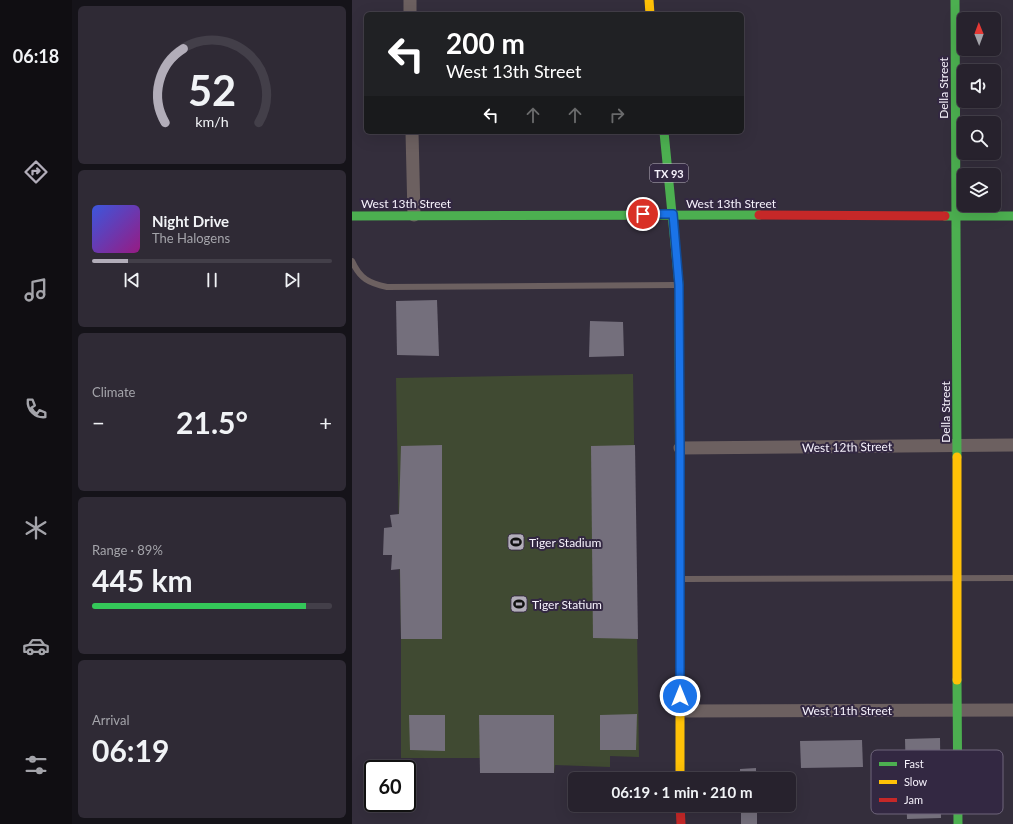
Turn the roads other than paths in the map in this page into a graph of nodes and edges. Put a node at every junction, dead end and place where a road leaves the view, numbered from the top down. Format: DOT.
graph roads {
  1 [pos="410,0"];
  2 [pos="649,0"];
  3 [pos="955,0"];
  4 [pos="410,12"];
  5 [pos="650,12"];
  6 [pos="412,134"];
  7 [pos="664,134"];
  8 [pos="673,214"];
  9 [pos="414,215"];
  10 [pos="352,216"];
  11 [pos="956,216"];
  12 [pos="1013,216"];
  13 [pos="352,261"];
  14 [pos="679,285"];
  15 [pos="1013,445"];
  16 [pos="957,446"];
  17 [pos="680,448"];
  18 [pos="1013,578"];
  19 [pos="680,579"];
  20 [pos="958,579"];
  21 [pos="958,710"];
  22 [pos="1013,710"];
  23 [pos="680,711"];
  24 [pos="958,750"];
  25 [pos="680,772"];
  26 [pos="680,812"];
  27 [pos="680,824"];
  1 -- 4 [label="street"];
  2 -- 5 [label="street"];
  3 -- 11 [label="street, Della Street"];
  6 -- 9 [label="street"];
  7 -- 8 [label="street, TX 93"];
  8 -- 9 [label="street, West 13th Street"];
  8 -- 11 [label="street, West 13th Street"];
  8 -- 14 [label="street, TX 93"];
  9 -- 10 [label="street, West 13th Street"];
  11 -- 12 [label="street, West 13th Street"];
  11 -- 16 [label="street, Della Street"];
  13 -- 14 [label="lane"];
  14 -- 17 [label="street, TX 93"];
  15 -- 16 [label="street, West 12th Street"];
  16 -- 17 [label="street, West 12th Street"];
  16 -- 20 [label="street, Della Street"];
  17 -- 19 [label="street, TX 93"];
  18 -- 20 [label="lane"];
  19 -- 20 [label="lane"];
  19 -- 23 [label="street, TX 93"];
  20 -- 21 [label="street, Della Street"];
  21 -- 22 [label="street, West 11th Street"];
  21 -- 23 [label="street, West 11th Street"];
  21 -- 24 [label="street, Della Street"];
  23 -- 25 [label="street, TX 93"];
  26 -- 27 [label="street"];
}
